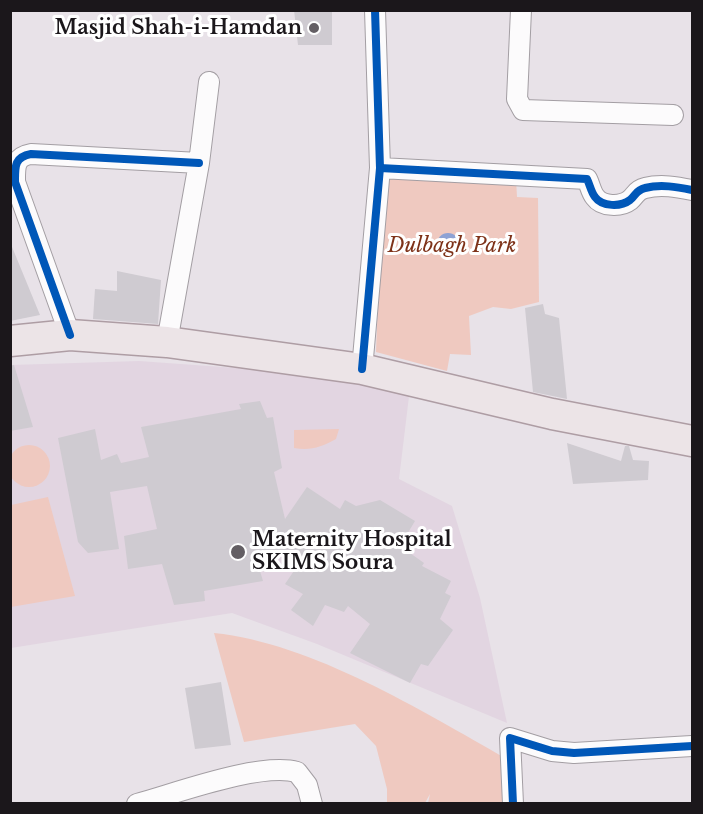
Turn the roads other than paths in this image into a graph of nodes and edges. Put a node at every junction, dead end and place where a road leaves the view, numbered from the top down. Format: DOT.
graph roads {
  1 [pos="375,10"];
  2 [pos="521,10"];
  3 [pos="209,82"];
  4 [pos="673,115"];
  5 [pos="199,163"];
  6 [pos="380,168"];
  7 [pos="693,190"];
  8 [pos="70,335"];
  9 [pos="10,341"];
  10 [pos="167,342"];
  11 [pos="362,369"];
  12 [pos="693,441"];
  13 [pos="693,746"];
  14 [pos="137,804"];
  15 [pos="312,804"];
  16 [pos="513,804"];
  1 -- 6 [label="street"];
  2 -- 4 [label="street"];
  3 -- 5 [label="street"];
  5 -- 8 [label="street"];
  5 -- 10 [label="street"];
  6 -- 7 [label="street"];
  6 -- 11 [label="street"];
  8 -- 9 [label="main road"];
  8 -- 10 [label="main road"];
  10 -- 11 [label="main road"];
  11 -- 12 [label="main road"];
  13 -- 16 [label="street"];
  14 -- 15 [label="street"];
}
